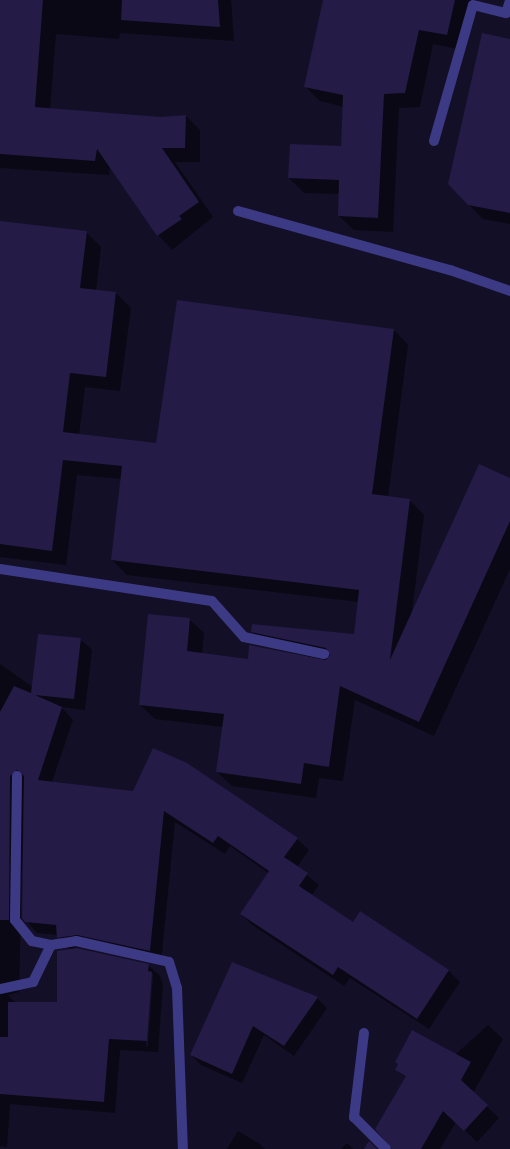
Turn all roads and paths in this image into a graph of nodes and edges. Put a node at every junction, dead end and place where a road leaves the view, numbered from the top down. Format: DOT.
graph roads {
  1 [pos="510,1"];
  2 [pos="434,141"];
  3 [pos="238,211"];
  4 [pos="510,291"];
  5 [pos="0,569"];
  6 [pos="324,654"];
  7 [pos="17,776"];
  8 [pos="50,945"];
  9 [pos="0,989"];
  10 [pos="364,1033"];
  11 [pos="183,1149"];
  12 [pos="386,1149"];
  1 -- 2 [label="street"];
  3 -- 4 [label="street"];
  5 -- 6 [label="street"];
  7 -- 8 [label="street"];
  8 -- 9 [label="street"];
  8 -- 11 [label="street"];
  10 -- 12 [label="street"];
}
